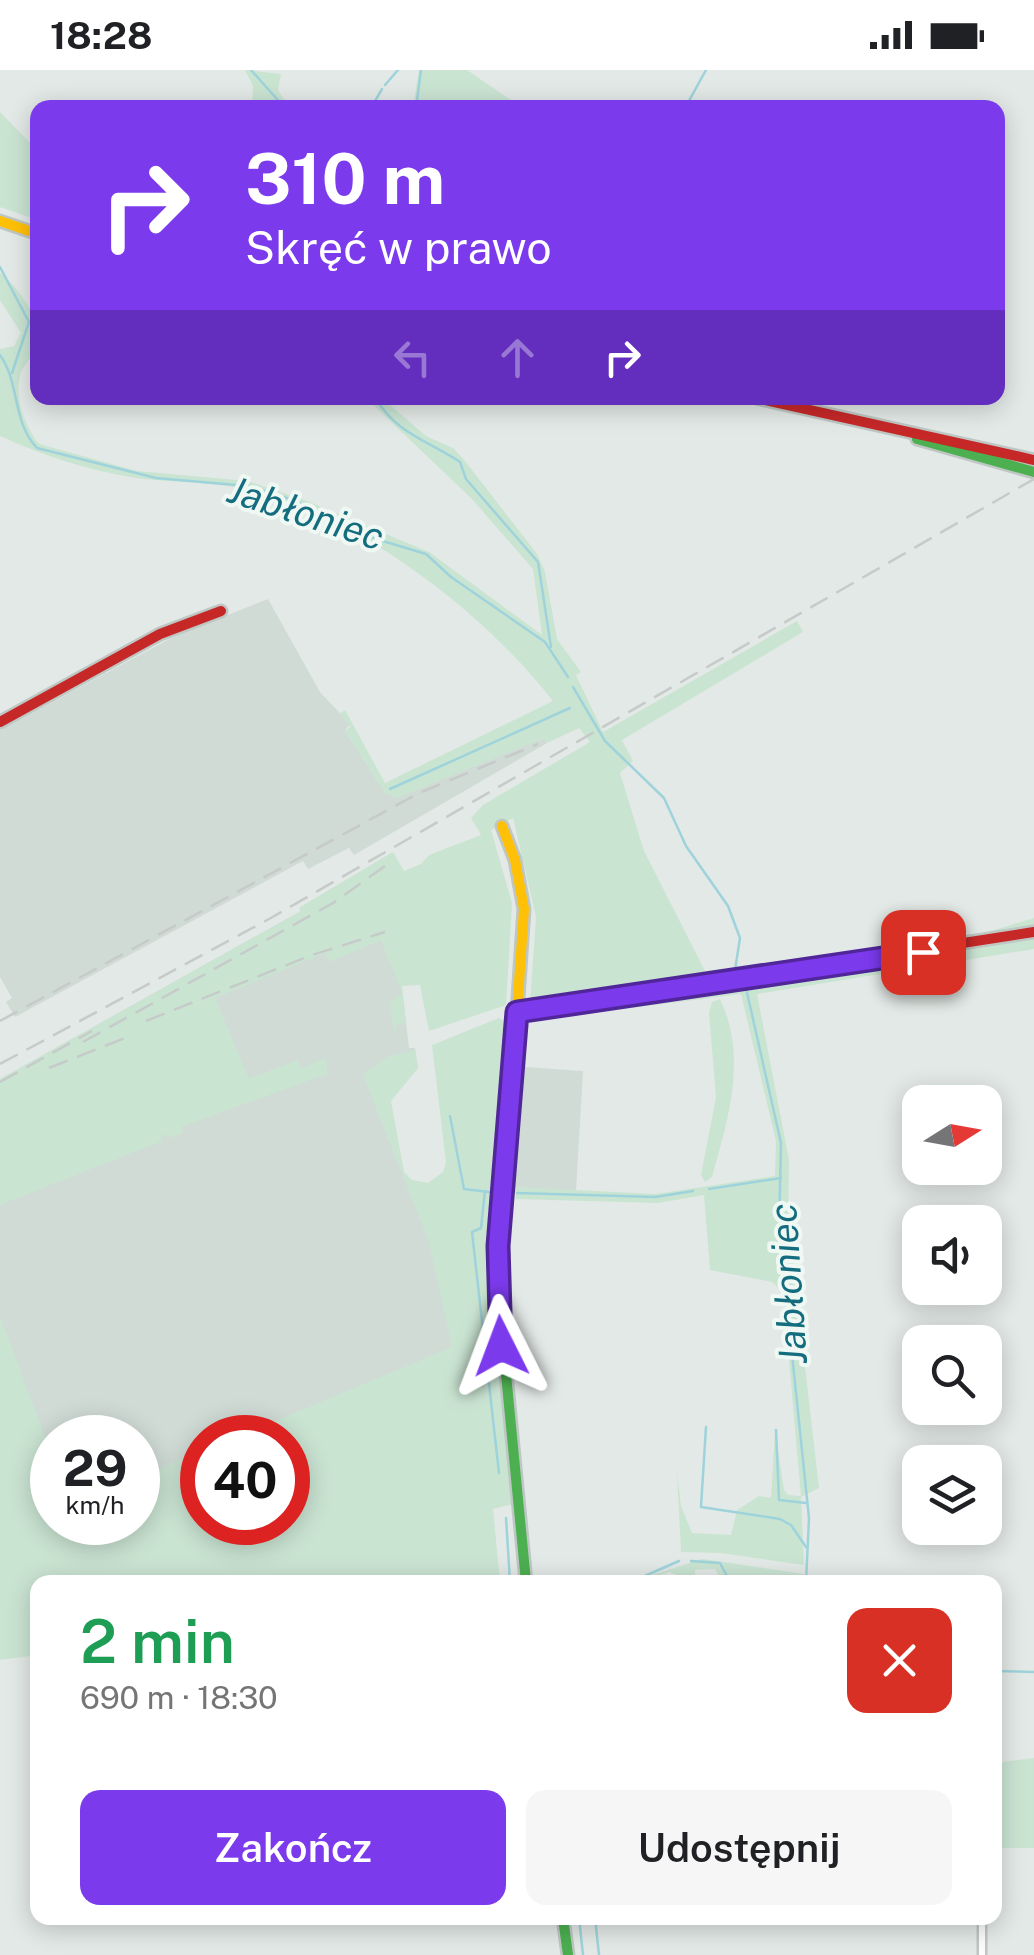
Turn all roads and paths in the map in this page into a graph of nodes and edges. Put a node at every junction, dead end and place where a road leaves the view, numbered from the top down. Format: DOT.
graph roads {
  1 [pos="0,221"];
  2 [pos="30,231"];
  3 [pos="788,405"];
  4 [pos="883,426"];
  5 [pos="1034,460"];
  6 [pos="1030,471"];
  7 [pos="221,611"];
  8 [pos="0,722"];
  9 [pos="502,826"];
  10 [pos="1034,932"];
  11 [pos="517,1012"];
  12 [pos="525,1575"];
  13 [pos="564,1925"];
  14 [pos="982,1925"];
  15 [pos="568,1955"];
  16 [pos="982,1955"];
  1 -- 2 [label="street"];
  3 -- 4 [label="street"];
  4 -- 5 [label="street"];
  4 -- 6 [label="street"];
  7 -- 8 [label="street"];
  9 -- 11 [label="street"];
  10 -- 11 [label="street"];
  11 -- 12 [label="street"];
  13 -- 15 [label="street"];
  14 -- 16 [label="street"];
}
